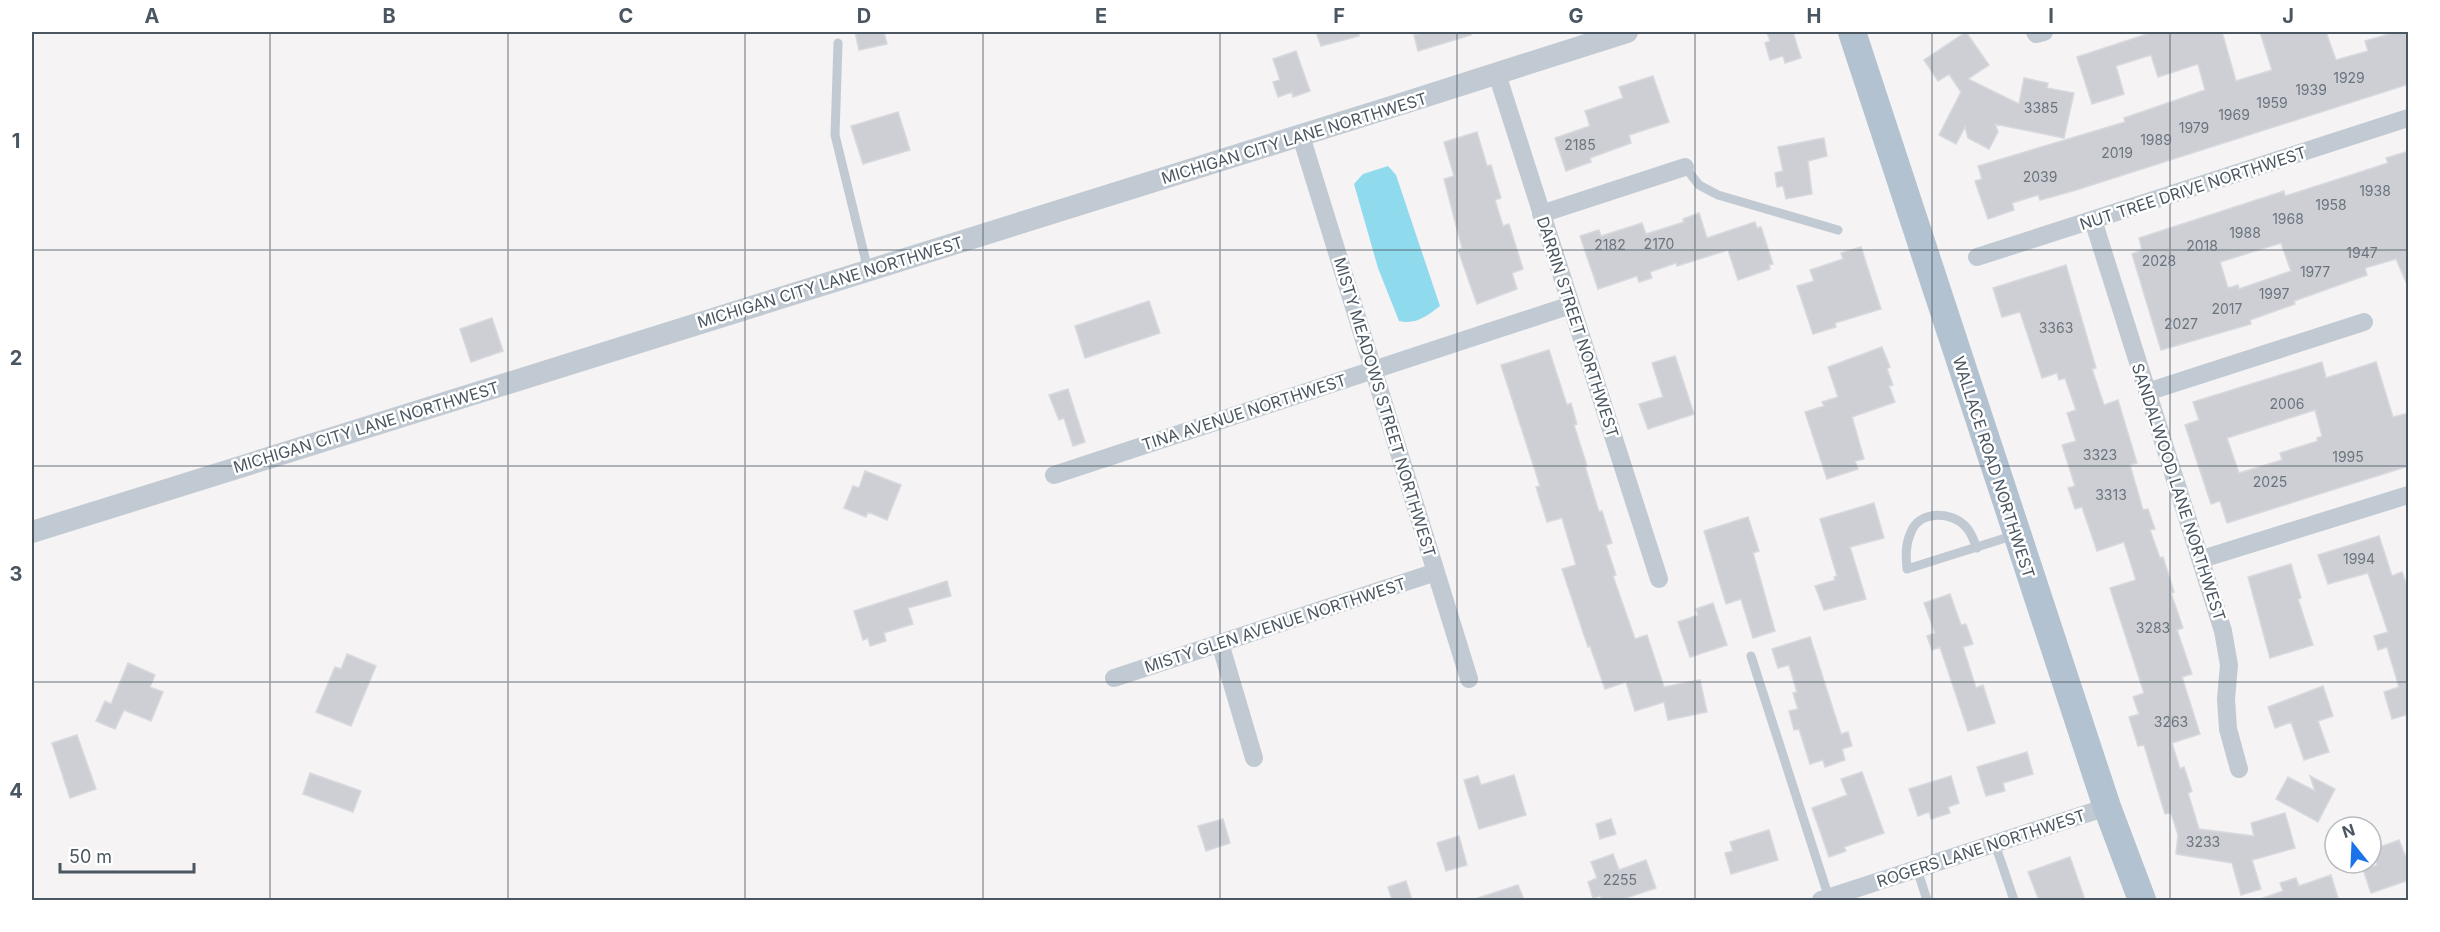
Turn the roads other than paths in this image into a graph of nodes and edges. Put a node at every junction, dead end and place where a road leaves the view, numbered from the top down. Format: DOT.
graph roads {
  1 [pos="1628,32"];
  2 [pos="1852,32"];
  3 [pos="2035,32"];
  4 [pos="2044,32"];
  5 [pos="838,43"];
  6 [pos="1497,74"];
  7 [pos="2409,118"];
  8 [pos="1301,136"];
  9 [pos="1685,167"];
  10 [pos="1541,214"];
  11 [pos="2093,220"];
  12 [pos="1838,231"];
  13 [pos="1977,257"];
  14 [pos="868,270"];
  15 [pos="1571,305"];
  16 [pos="2364,322"];
  17 [pos="1374,369"];
  18 [pos="2147,392"];
  19 [pos="1054,475"];
  20 [pos="2409,495"];
  21 [pos="32,532"];
  22 [pos="2017,535"];
  23 [pos="1977,548"];
  24 [pos="2202,559"];
  25 [pos="1436,572"];
  26 [pos="1659,579"];
  27 [pos="1220,643"];
  28 [pos="1750,656"];
  29 [pos="1114,678"];
  30 [pos="1469,679"];
  31 [pos="1254,758"];
  32 [pos="2239,769"];
  33 [pos="2107,807"];
  34 [pos="1995,844"];
  35 [pos="1917,869"];
  36 [pos="1825,899"];
  37 [pos="1928,900"];
  38 [pos="2014,900"];
  39 [pos="2142,900"];
  1 -- 6 [label="street, MICHIGAN CITY LANE NORTHWEST"];
  2 -- 22 [label="main road, WALLACE ROAD NORTHWEST"];
  3 -- 4 [label="street"];
  5 -- 14 [label="lane"];
  6 -- 8 [label="street, MICHIGAN CITY LANE NORTHWEST"];
  6 -- 10 [label="street, DARRIN STREET NORTHWEST"];
  7 -- 11 [label="street, NUT TREE DRIVE NORTHWEST"];
  8 -- 14 [label="street, MICHIGAN CITY LANE NORTHWEST"];
  8 -- 17 [label="street, MISTY MEADOWS STREET NORTHWEST"];
  9 -- 10 [label="street"];
  9 -- 12 [label="lane"];
  10 -- 15 [label="street, DARRIN STREET NORTHWEST"];
  11 -- 13 [label="street, NUT TREE DRIVE NORTHWEST"];
  11 -- 18 [label="street, SANDALWOOD LANE NORTHWEST"];
  14 -- 21 [label="street, MICHIGAN CITY LANE NORTHWEST"];
  15 -- 17 [label="street, TINA AVENUE NORTHWEST"];
  15 -- 26 [label="street, DARRIN STREET NORTHWEST"];
  16 -- 18 [label="street"];
  17 -- 19 [label="street, TINA AVENUE NORTHWEST"];
  17 -- 25 [label="street, MISTY MEADOWS STREET NORTHWEST"];
  18 -- 24 [label="street, SANDALWOOD LANE NORTHWEST"];
  20 -- 24 [label="street"];
  22 -- 23 [label="lane"];
  22 -- 33 [label="main road, WALLACE ROAD NORTHWEST"];
  23 -- 23 [label="lane"];
  24 -- 32 [label="street, SANDALWOOD LANE NORTHWEST"];
  25 -- 27 [label="street, MISTY GLEN AVENUE NORTHWEST"];
  25 -- 30 [label="street, MISTY MEADOWS STREET NORTHWEST"];
  27 -- 29 [label="street, MISTY GLEN AVENUE NORTHWEST"];
  27 -- 31 [label="street"];
  28 -- 36 [label="lane"];
  33 -- 34 [label="street, ROGERS LANE NORTHWEST"];
  33 -- 39 [label="main road, WALLACE ROAD NORTHWEST"];
  34 -- 35 [label="street, ROGERS LANE NORTHWEST"];
  34 -- 38 [label="lane"];
  35 -- 36 [label="street, ROGERS LANE NORTHWEST"];
  35 -- 37 [label="lane"];
}
